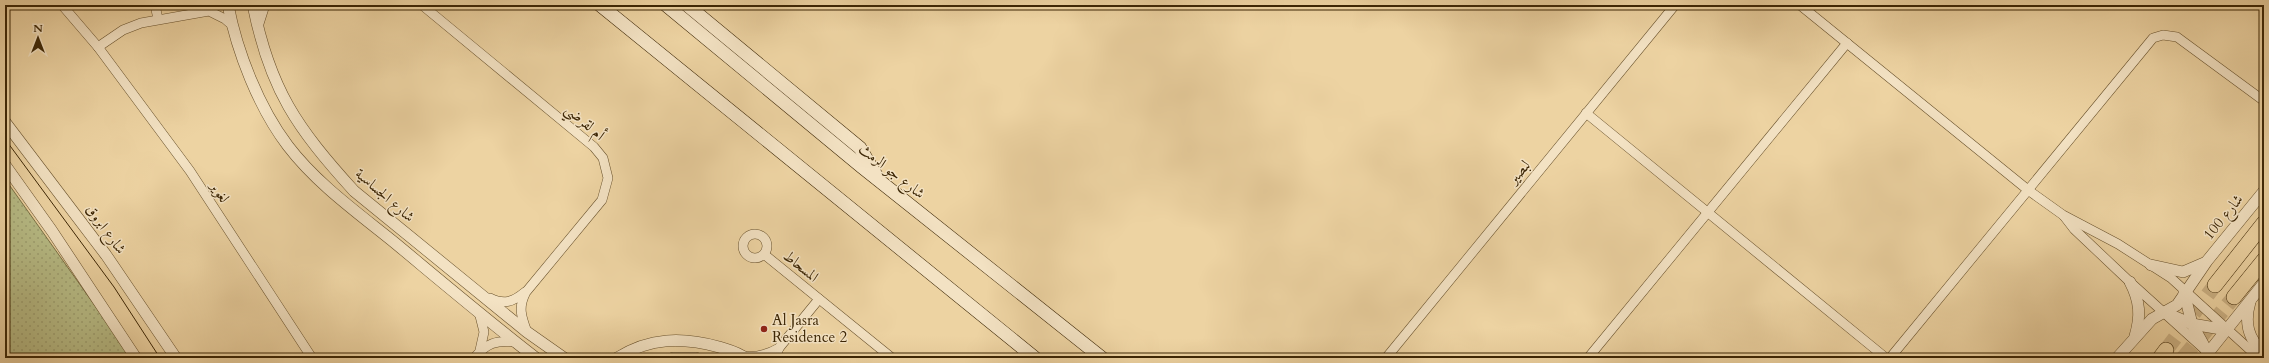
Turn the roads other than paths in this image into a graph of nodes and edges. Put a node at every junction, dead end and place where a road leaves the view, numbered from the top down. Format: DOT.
graph roads {
  1 [pos="62,5"];
  2 [pos="155,5"];
  3 [pos="228,5"];
  4 [pos="253,5"];
  5 [pos="265,5"];
  6 [pos="422,5"];
  7 [pos="600,5"];
  8 [pos="666,5"];
  9 [pos="686,5"];
  10 [pos="1675,5"];
  11 [pos="1800,5"];
  12 [pos="211,8"];
  13 [pos="158,19"];
  14 [pos="232,25"];
  15 [pos="258,28"];
  16 [pos="1847,43"];
  17 [pos="98,47"];
  18 [pos="2264,100"];
  19 [pos="1586,113"];
  20 [pos="5,122"];
  21 [pos="5,165"];
  22 [pos="879,180"];
  23 [pos="2028,190"];
  24 [pos="2264,191"];
  25 [pos="1708,212"];
  26 [pos="2063,215"];
  27 [pos="2264,223"];
  28 [pos="765,255"];
  29 [pos="2264,260"];
  30 [pos="2206,261"];
  31 [pos="2151,265"];
  32 [pos="2130,282"];
  33 [pos="2264,283"];
  34 [pos="2215,285"];
  35 [pos="526,292"];
  36 [pos="2184,292"];
  37 [pos="483,296"];
  38 [pos="2234,297"];
  39 [pos="819,299"];
  40 [pos="2250,301"];
  41 [pos="478,311"];
  42 [pos="2164,312"];
  43 [pos="2192,324"];
  44 [pos="2227,330"];
  45 [pos="527,332"];
  46 [pos="2134,339"];
  47 [pos="2237,339"];
  48 [pos="515,342"];
  49 [pos="779,348"];
  50 [pos="2264,353"];
  51 [pos="477,355"];
  52 [pos="744,357"];
  53 [pos="2211,357"];
  54 [pos="136,358"];
  55 [pos="176,358"];
  56 [pos="312,358"];
  57 [pos="536,358"];
  58 [pos="564,358"];
  59 [pos="617,358"];
  60 [pos="672,358"];
  61 [pos="696,358"];
  62 [pos="775,358"];
  63 [pos="892,358"];
  64 [pos="1035,358"];
  65 [pos="1102,358"];
  66 [pos="1386,358"];
  67 [pos="1588,358"];
  68 [pos="1886,358"];
  69 [pos="1890,358"];
  70 [pos="2117,358"];
  71 [pos="2258,358"];
  1 -- 17 [label="street, لغوير"];
  2 -- 13 [label="street"];
  3 -- 14 [label="street, شارع الجساسية"];
  4 -- 15 [label="street, شارع الجساسية"];
  5 -- 15 [label="street"];
  6 -- 35 [label="street, أم لقرضي"];
  7 -- 64 [label="main road"];
  8 -- 22 [label="main road, شارع جو الرمث"];
  9 -- 22 [label="main road"];
  10 -- 19 [label="street, لبصير"];
  11 -- 16 [label="street"];
  12 -- 13 [label="street"];
  12 -- 14 [label="street"];
  13 -- 17 [label="street"];
  14 -- 41 [label="street, شارع الجساسية"];
  15 -- 37 [label="street, شارع الجساسية"];
  16 -- 23 [label="street"];
  16 -- 25 [label="street"];
  17 -- 56 [label="street, لغوير"];
  18 -- 23 [label="street"];
  19 -- 25 [label="street"];
  19 -- 66 [label="street, لبصير"];
  20 -- 55 [label="street, شارع ابروق"];
  21 -- 54 [label="street"];
  22 -- 65 [label="main road, شارع جو الرمث"];
  23 -- 26 [label="street"];
  23 -- 69 [label="street"];
  24 -- 30 [label="street, شارع 100"];
  25 -- 67 [label="street"];
  25 -- 68 [label="street"];
  26 -- 31 [label="street"];
  26 -- 32 [label="street"];
  27 -- 34 [label="highway"];
  28 -- 39 [label="street, المسحاط"];
  29 -- 38 [label="highway"];
  30 -- 31 [label="street"];
  30 -- 36 [label="street, شارع 100"];
  31 -- 36 [label="street"];
  32 -- 42 [label="street"];
  32 -- 46 [label="street"];
  33 -- 40 [label="street"];
  35 -- 37 [label="street, أم لقرضي"];
  35 -- 45 [label="street, أم لقرضي"];
  36 -- 42 [label="street, شارع 100"];
  36 -- 43 [label="street"];
  36 -- 44 [label="street"];
  37 -- 45 [label="street, شارع الجساسية"];
  39 -- 49 [label="street, المسحاط"];
  39 -- 63 [label="street, المسحاط"];
  40 -- 44 [label="street"];
  40 -- 50 [label="street"];
  41 -- 48 [label="street, شارع الجساسية"];
  41 -- 51 [label="street"];
  42 -- 43 [label="street"];
  42 -- 46 [label="street, شارع 100"];
  42 -- 53 [label="street"];
  43 -- 44 [label="street"];
  43 -- 53 [label="street"];
  44 -- 47 [label="street"];
  44 -- 53 [label="street"];
  45 -- 58 [label="street, شارع الجساسية"];
  46 -- 70 [label="street, شارع 100"];
  47 -- 53 [label="street"];
  47 -- 71 [label="street"];
  48 -- 51 [label="street"];
  48 -- 57 [label="street, شارع الجساسية"];
  49 -- 52 [label="street, المسحاط"];
  49 -- 62 [label="street, المسحاط"];
  52 -- 59 [label="street"];
  60 -- 61 [label="street"];
}
